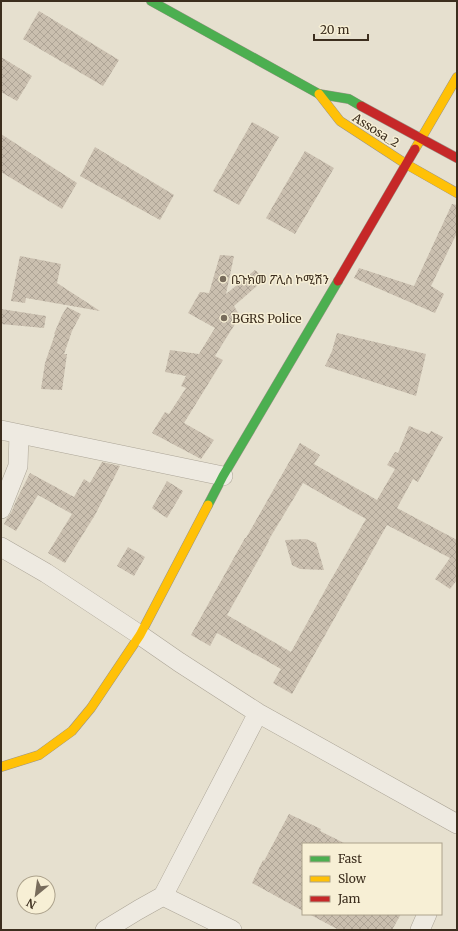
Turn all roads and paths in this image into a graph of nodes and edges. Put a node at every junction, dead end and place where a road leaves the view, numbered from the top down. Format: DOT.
graph roads {
  1 [pos="151,1"];
  2 [pos="457,77"];
  3 [pos="319,94"];
  4 [pos="421,138"];
  5 [pos="457,158"];
  6 [pos="406,164"];
  7 [pos="457,193"];
  8 [pos="1,430"];
  9 [pos="20,434"];
  10 [pos="223,476"];
  11 [pos="1,508"];
  12 [pos="1,547"];
  13 [pos="140,635"];
  14 [pos="258,713"];
  15 [pos="1,767"];
  16 [pos="457,824"];
  17 [pos="163,896"];
  18 [pos="427,915"];
  19 [pos="106,930"];
  20 [pos="232,930"];
  21 [pos="420,930"];
  1 -- 3 [label="street"];
  2 -- 4 [label="street"];
  3 -- 4 [label="street, Assosa_2"];
  3 -- 6 [label="street, Assosa_2"];
  4 -- 5 [label="street, Assosa_2"];
  4 -- 6 [label="street"];
  6 -- 7 [label="street, Assosa_2"];
  6 -- 10 [label="street"];
  8 -- 9 [label="street"];
  9 -- 10 [label="street"];
  9 -- 11 [label="street"];
  10 -- 13 [label="street"];
  12 -- 13 [label="street"];
  13 -- 14 [label="street"];
  13 -- 15 [label="street"];
  14 -- 16 [label="street"];
  14 -- 17 [label="street"];
  17 -- 19 [label="street"];
  17 -- 20 [label="street"];
  18 -- 21 [label="street"];
}
